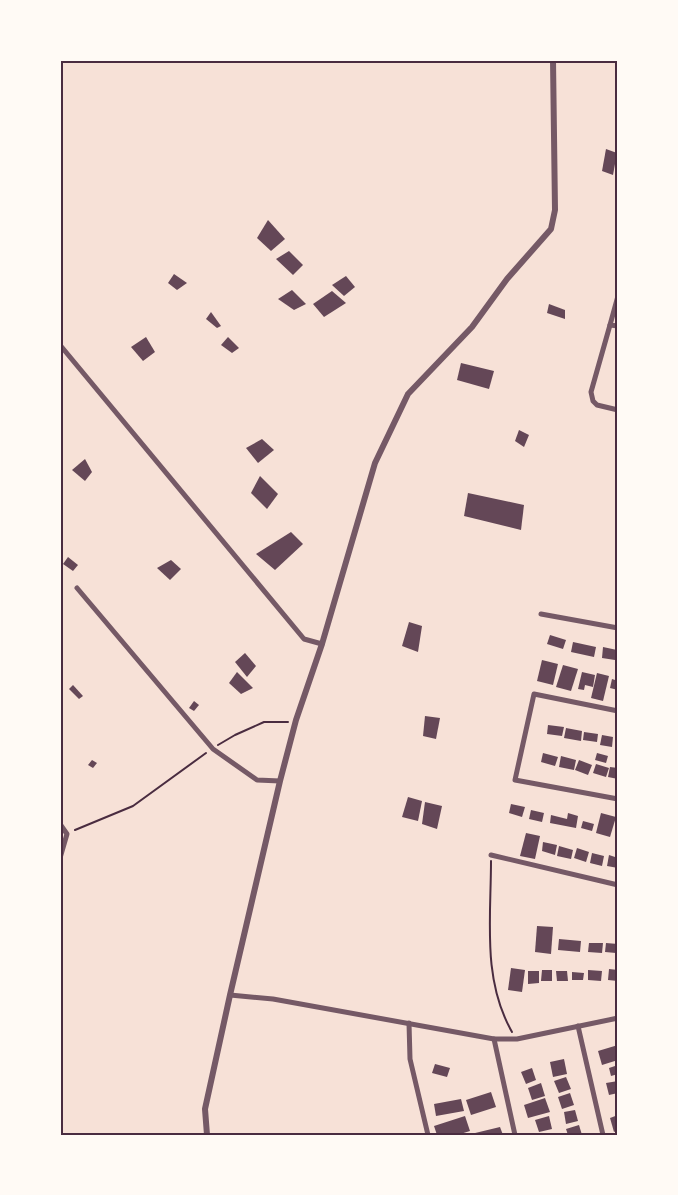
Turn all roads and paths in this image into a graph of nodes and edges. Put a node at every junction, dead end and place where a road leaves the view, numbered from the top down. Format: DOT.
graph roads {
  1 [pos="553,60"];
  2 [pos="618,296"];
  3 [pos="610,325"];
  4 [pos="618,326"];
  5 [pos="60,345"];
  6 [pos="618,410"];
  7 [pos="77,588"];
  8 [pos="541,614"];
  9 [pos="618,628"];
  10 [pos="322,644"];
  11 [pos="618,711"];
  12 [pos="296,720"];
  13 [pos="213,749"];
  14 [pos="280,781"];
  15 [pos="618,800"];
  16 [pos="60,824"];
  17 [pos="67,834"];
  18 [pos="491,855"];
  19 [pos="60,858"];
  20 [pos="618,885"];
  21 [pos="230,995"];
  22 [pos="618,1018"];
  23 [pos="409,1023"];
  24 [pos="578,1026"];
  25 [pos="494,1039"];
  26 [pos="516,1039"];
  27 [pos="207,1135"];
  28 [pos="428,1135"];
  29 [pos="515,1135"];
  30 [pos="603,1135"];
  1 -- 10 [label="street"];
  2 -- 3 [label="street"];
  3 -- 4 [label="street"];
  3 -- 6 [label="street"];
  5 -- 10 [label="street"];
  7 -- 13 [label="street"];
  8 -- 9 [label="street"];
  10 -- 12 [label="street"];
  11 -- 15 [label="street"];
  12 -- 13 [label="path"];
  12 -- 14 [label="street"];
  13 -- 14 [label="street"];
  13 -- 17 [label="path"];
  14 -- 21 [label="street"];
  16 -- 17 [label="street"];
  17 -- 19 [label="street"];
  18 -- 20 [label="street"];
  18 -- 26 [label="path"];
  21 -- 23 [label="street"];
  21 -- 27 [label="street"];
  22 -- 24 [label="street"];
  23 -- 25 [label="street"];
  23 -- 28 [label="street"];
  24 -- 26 [label="street"];
  24 -- 30 [label="street"];
  25 -- 26 [label="street"];
  25 -- 29 [label="street"];
}
